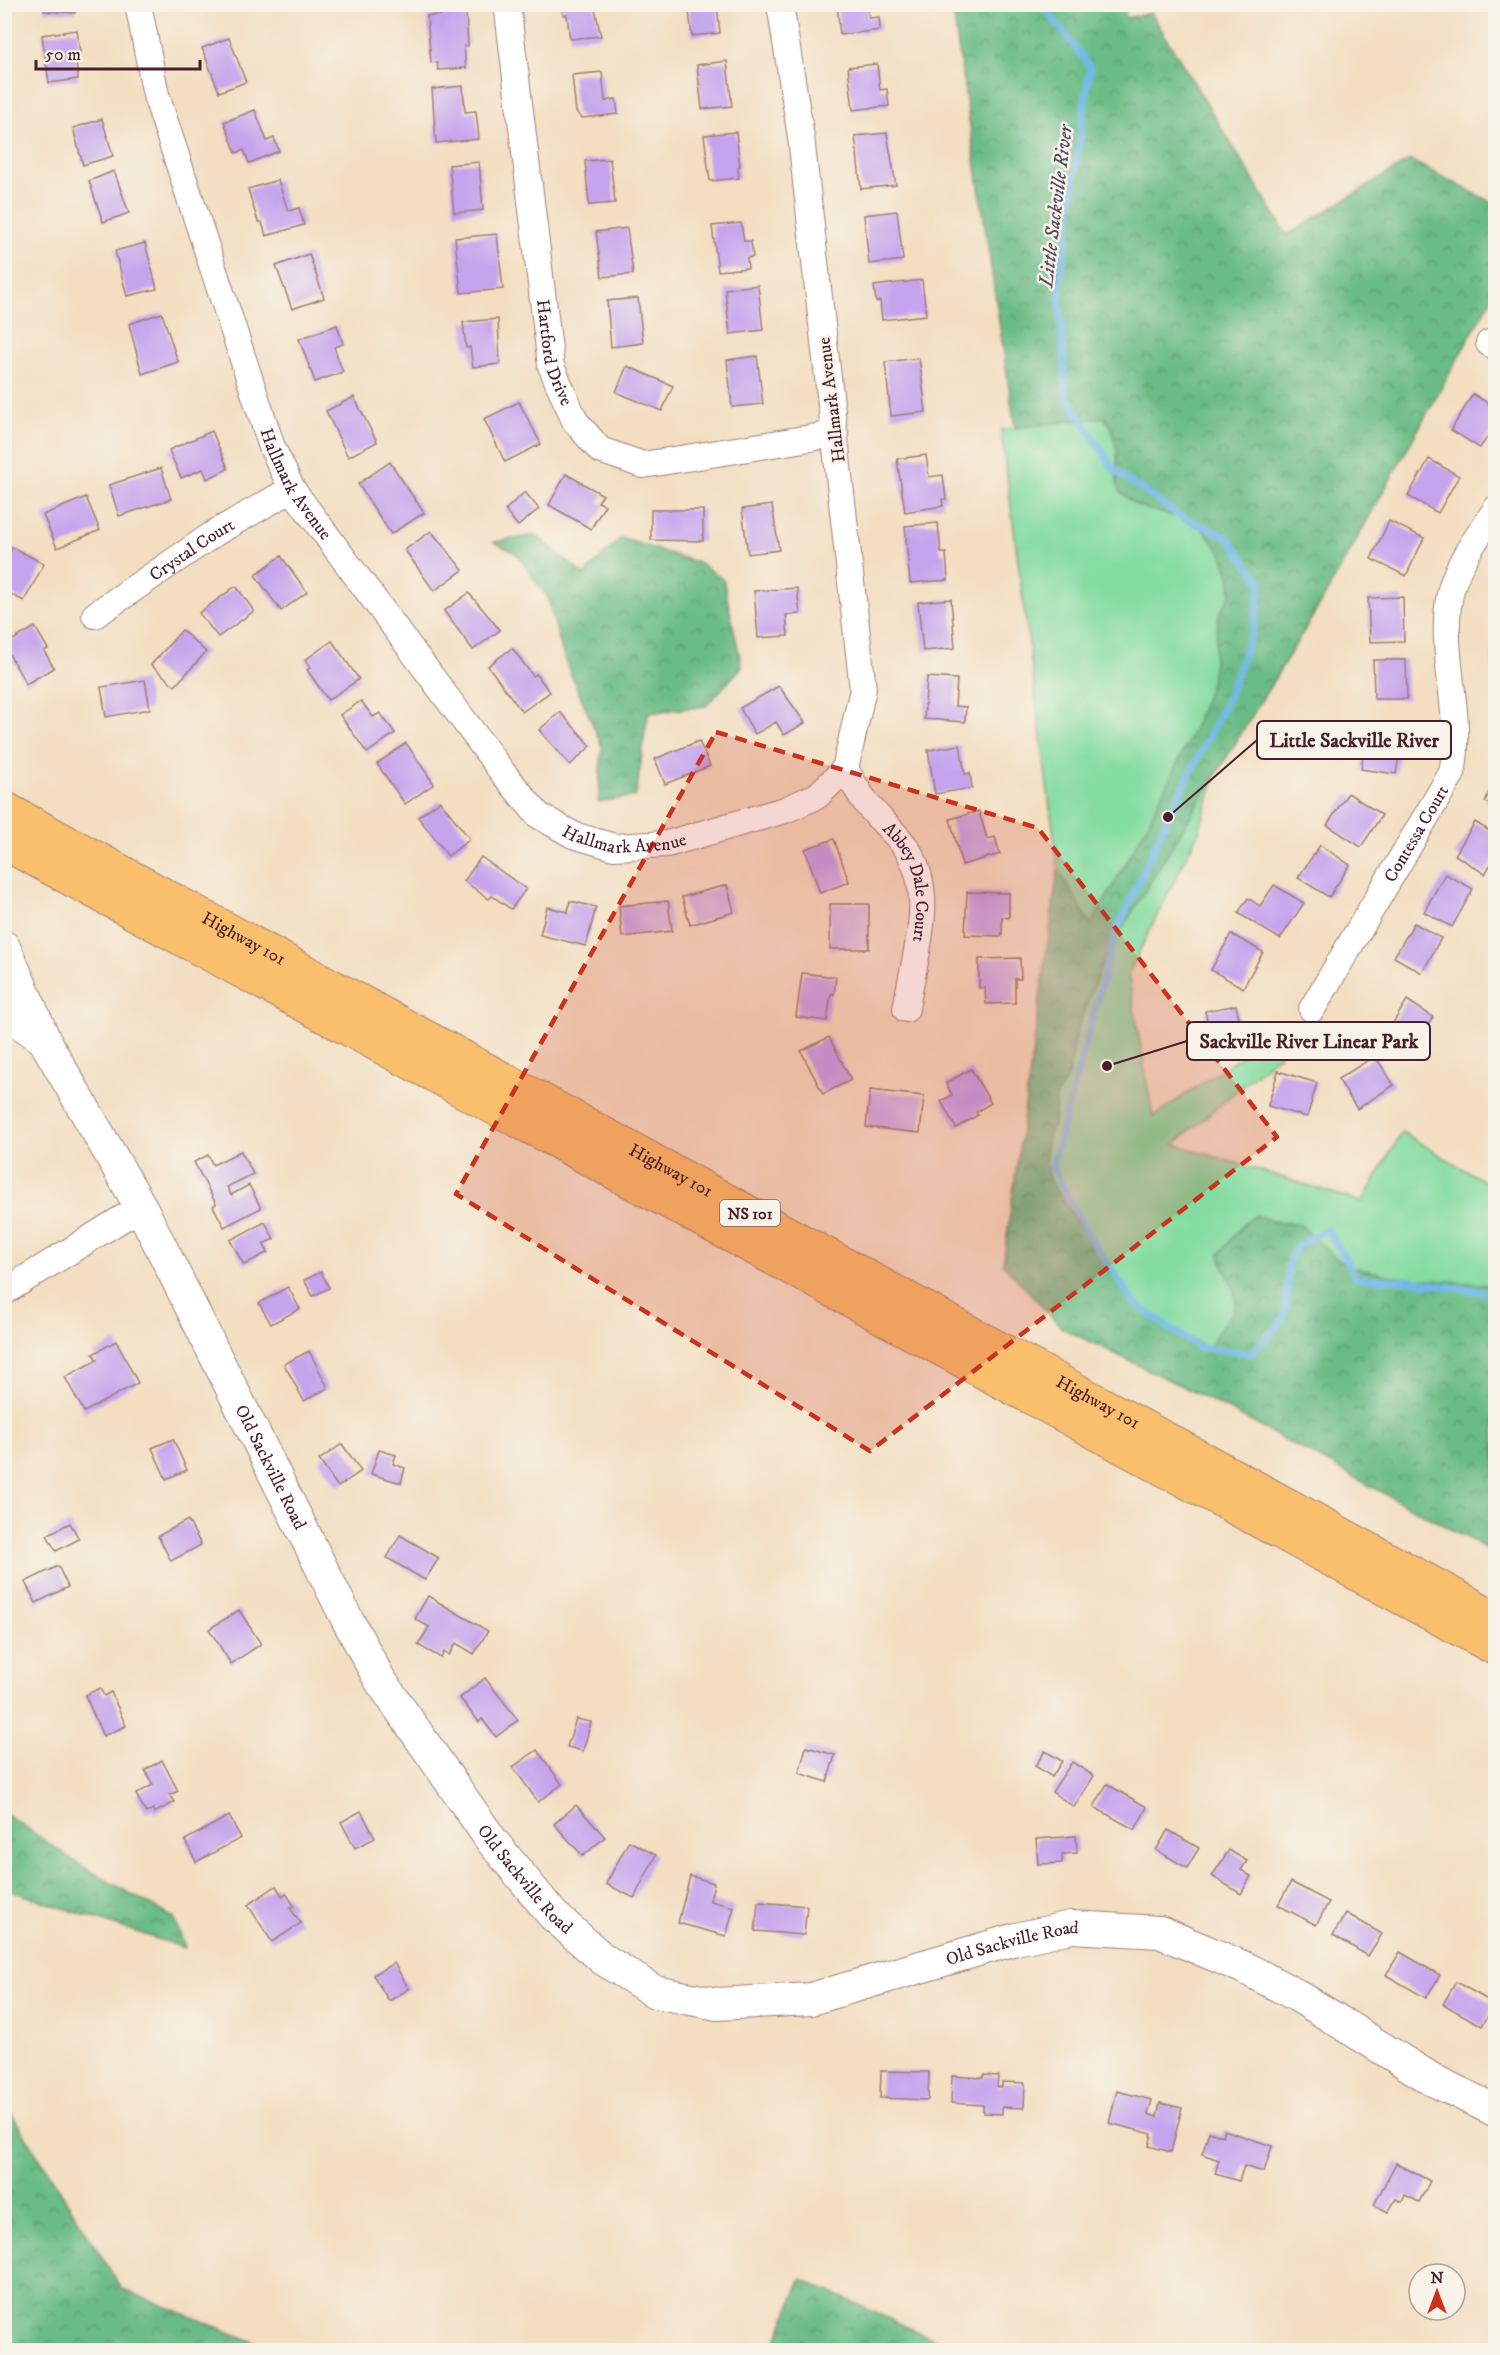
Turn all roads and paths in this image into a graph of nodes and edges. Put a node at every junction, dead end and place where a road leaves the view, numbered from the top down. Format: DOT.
graph roads {
  1 [pos="138,4"];
  2 [pos="507,4"];
  3 [pos="780,4"];
  4 [pos="835,434"];
  5 [pos="292,489"];
  6 [pos="1496,509"];
  7 [pos="95,615"];
  8 [pos="845,769"];
  9 [pos="4,808"];
  10 [pos="4,843"];
  11 [pos="8,954"];
  12 [pos="906,1009"];
  13 [pos="1312,1009"];
  14 [pos="4,1015"];
  15 [pos="47,1044"];
  16 [pos="142,1209"];
  17 [pos="4,1292"];
  18 [pos="1496,1618"];
  19 [pos="1496,1649"];
  20 [pos="1496,2111"];
  1 -- 5 [label="street, Hallmark Avenue"];
  2 -- 4 [label="street, Hartford Drive"];
  3 -- 4 [label="street, Hallmark Avenue"];
  4 -- 8 [label="street, Hallmark Avenue"];
  5 -- 7 [label="street, Crystal Court"];
  5 -- 8 [label="street, Hallmark Avenue"];
  6 -- 13 [label="street, Contessa Court"];
  8 -- 12 [label="street, Abbey Dale Court"];
  9 -- 18 [label="highway, Highway 101 / NS 101"];
  10 -- 19 [label="highway, Highway 101 / NS 101"];
  11 -- 15 [label="street, Old Sackville Road"];
  14 -- 15 [label="street"];
  15 -- 16 [label="street, Old Sackville Road"];
  16 -- 17 [label="street"];
  16 -- 20 [label="street, Old Sackville Road"];
}
